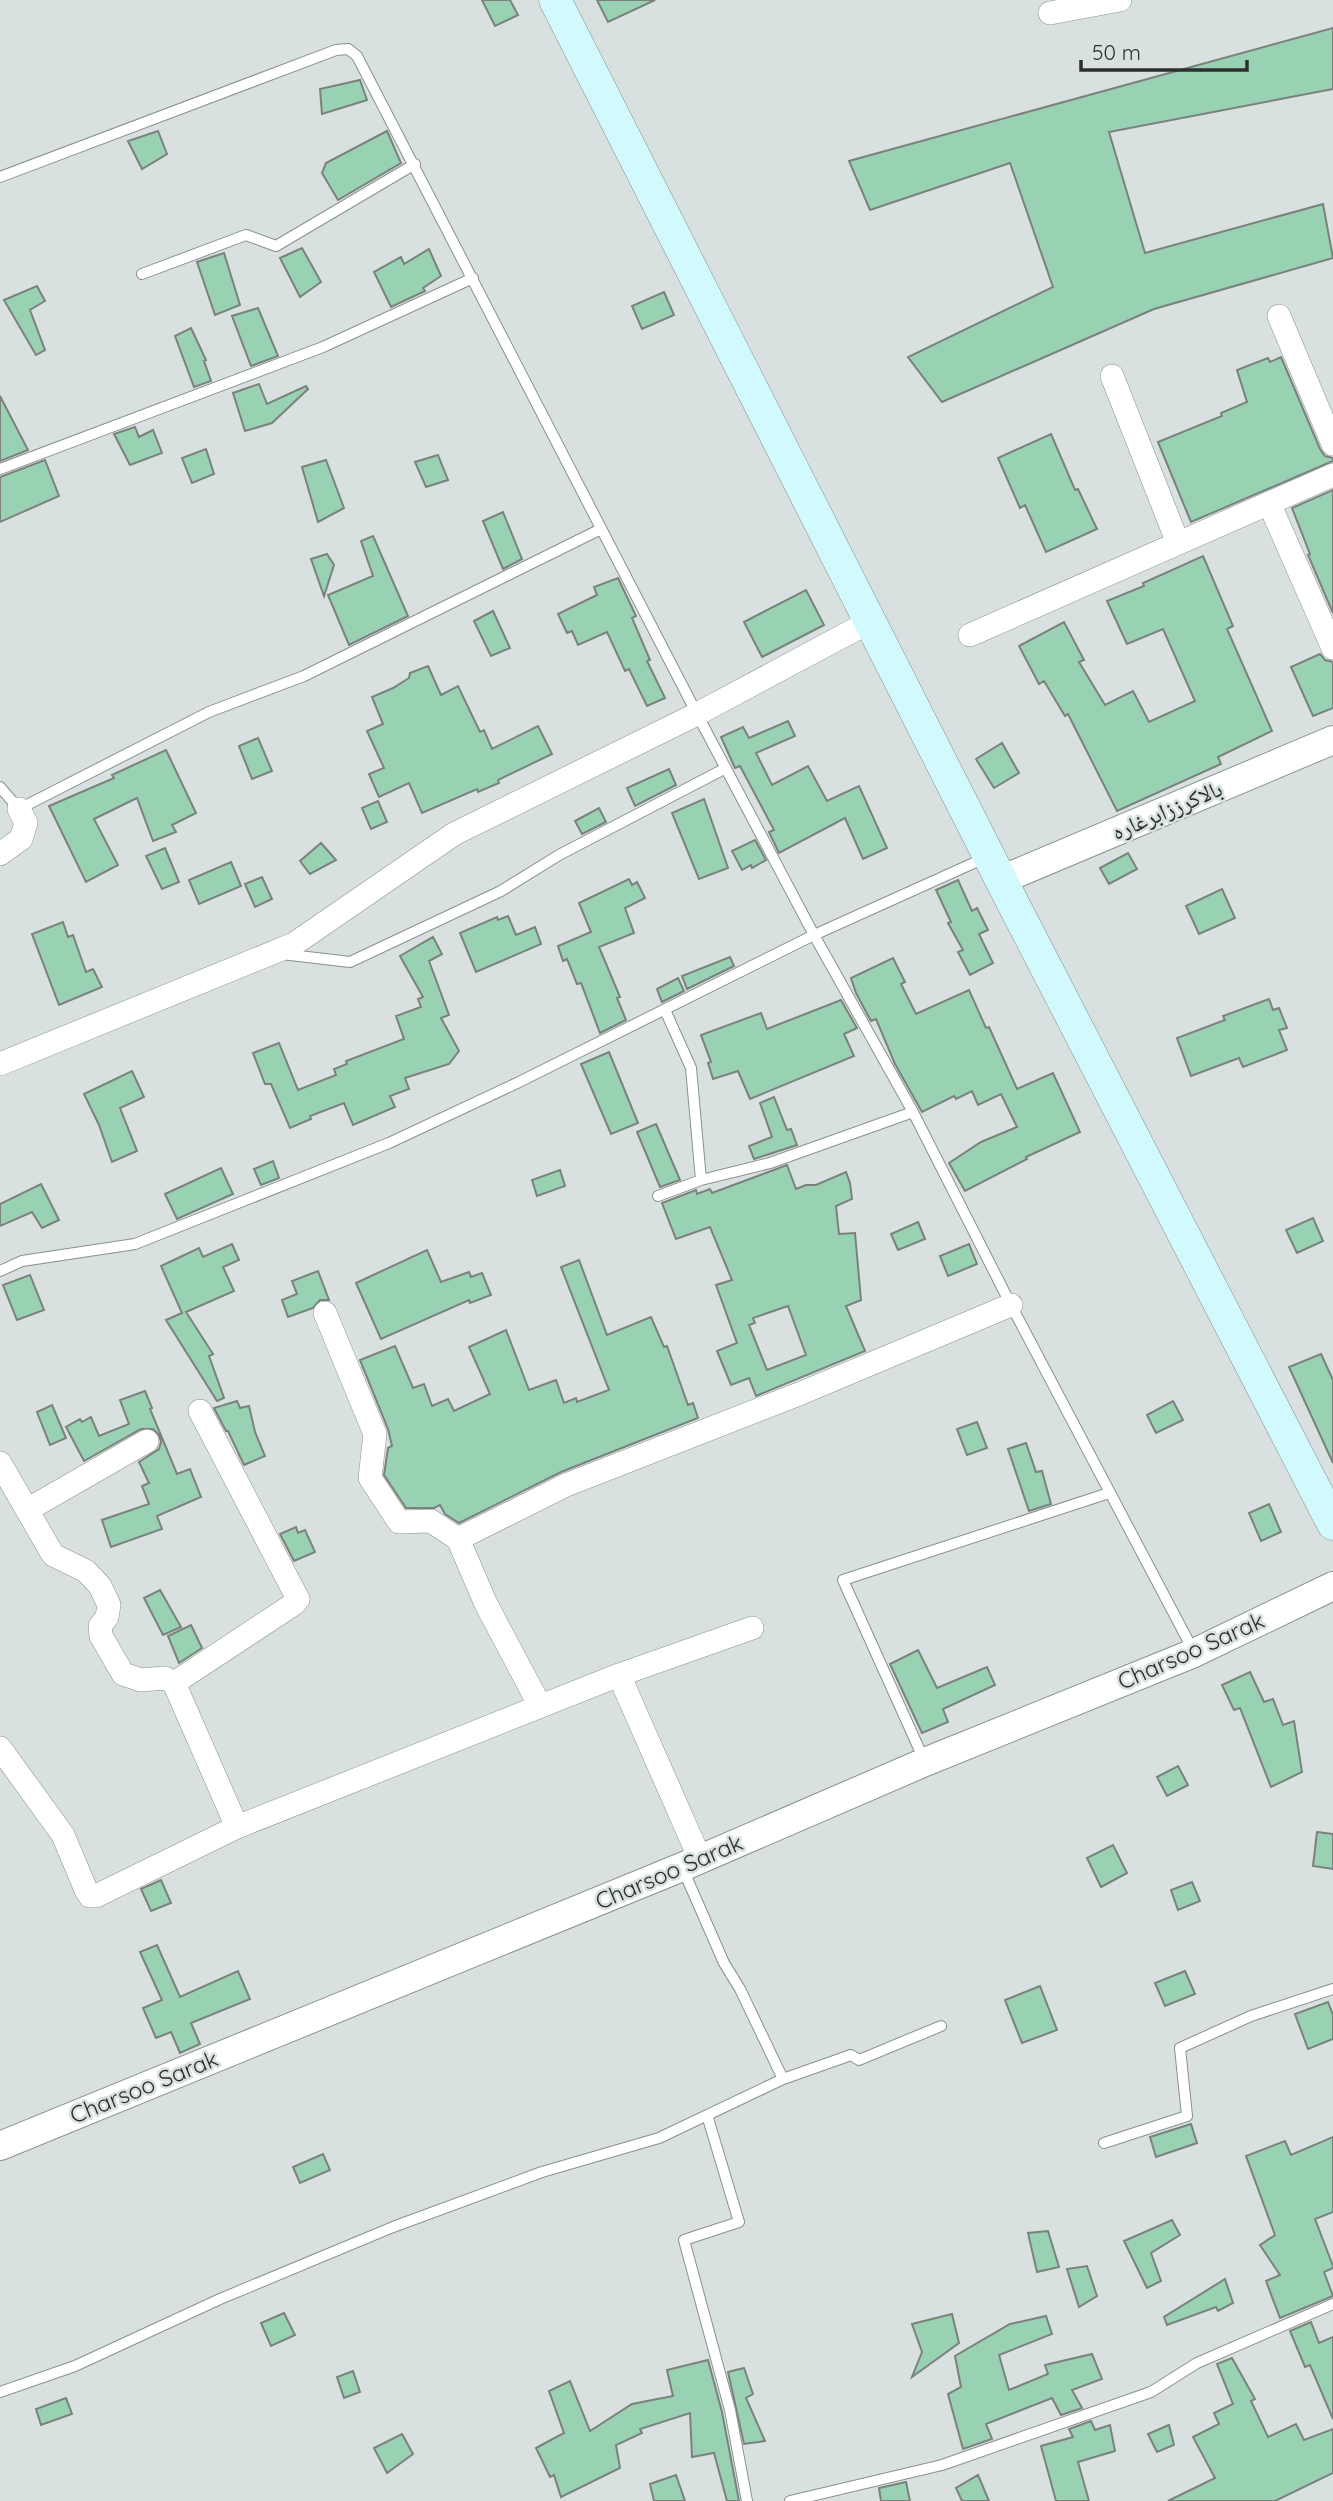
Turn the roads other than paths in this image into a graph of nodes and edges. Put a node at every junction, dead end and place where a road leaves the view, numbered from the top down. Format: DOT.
graph roads {
  1 [pos="555,0"];
  2 [pos="1120,0"];
  3 [pos="1051,13"];
  4 [pos="415,164"];
  5 [pos="0,177"];
  6 [pos="142,274"];
  7 [pos="473,278"];
  8 [pos="1279,316"];
  9 [pos="1112,376"];
  10 [pos="1333,444"];
  11 [pos="0,468"];
  12 [pos="1333,475"];
  13 [pos="1269,503"];
  14 [pos="601,530"];
  15 [pos="1178,543"];
  16 [pos="872,621"];
  17 [pos="970,635"];
  18 [pos="1333,648"];
  19 [pos="697,714"];
  20 [pos="1333,740"];
  21 [pos="726,768"];
  22 [pos="0,787"];
  23 [pos="19,809"];
  24 [pos="0,854"];
  25 [pos="995,868"];
  26 [pos="814,935"];
  27 [pos="273,953"];
  28 [pos="665,1010"];
  29 [pos="0,1064"];
  30 [pos="914,1112"];
  31 [pos="701,1180"];
  32 [pos="658,1196"];
  33 [pos="0,1271"];
  34 [pos="1011,1305"];
  35 [pos="325,1313"];
  36 [pos="200,1411"];
  37 [pos="147,1441"];
  38 [pos="0,1463"];
  39 [pos="1109,1493"];
  40 [pos="27,1510"];
  41 [pos="1333,1524"];
  42 [pos="458,1538"];
  43 [pos="1333,1586"];
  44 [pos="752,1628"];
  45 [pos="1194,1653"];
  46 [pos="619,1675"];
  47 [pos="174,1684"];
  48 [pos="540,1706"];
  49 [pos="0,1748"];
  50 [pos="925,1762"];
  51 [pos="237,1827"];
  52 [pos="691,1863"];
  53 [pos="1333,1989"];
  54 [pos="941,2026"];
  55 [pos="783,2079"];
  56 [pos="707,2115"];
  57 [pos="1104,2143"];
  58 [pos="0,2146"];
  59 [pos="1333,2304"];
  60 [pos="0,2392"];
  61 [pos="747,2501"];
  62 [pos="790,2501"];
  1 -- 16 [label="main road"];
  2 -- 3 [label="street"];
  4 -- 5 [label="lane"];
  4 -- 6 [label="lane"];
  4 -- 7 [label="lane"];
  7 -- 11 [label="lane"];
  7 -- 14 [label="lane"];
  8 -- 10 [label="street"];
  9 -- 15 [label="street"];
  12 -- 13 [label="street"];
  13 -- 15 [label="street"];
  13 -- 18 [label="street"];
  14 -- 19 [label="lane"];
  14 -- 23 [label="lane"];
  15 -- 17 [label="street"];
  16 -- 19 [label="street"];
  16 -- 25 [label="main road"];
  19 -- 21 [label="lane"];
  19 -- 27 [label="street"];
  20 -- 25 [label="street, بالاکرززابرغاره"];
  21 -- 26 [label="lane"];
  21 -- 27 [label="lane"];
  22 -- 23 [label="lane"];
  23 -- 24 [label="street"];
  25 -- 26 [label="lane"];
  25 -- 41 [label="main road"];
  26 -- 28 [label="lane"];
  26 -- 30 [label="lane"];
  27 -- 29 [label="street"];
  28 -- 31 [label="lane"];
  28 -- 33 [label="lane"];
  30 -- 31 [label="lane"];
  30 -- 34 [label="lane"];
  31 -- 32 [label="lane"];
  34 -- 39 [label="lane"];
  34 -- 42 [label="street"];
  35 -- 42 [label="street"];
  36 -- 47 [label="street"];
  37 -- 40 [label="street"];
  38 -- 40 [label="street"];
  39 -- 45 [label="lane"];
  39 -- 50 [label="lane"];
  40 -- 47 [label="street"];
  42 -- 48 [label="street"];
  43 -- 45 [label="street, Charsoo Sarak"];
  44 -- 46 [label="street"];
  45 -- 50 [label="street, Charsoo Sarak"];
  46 -- 48 [label="street"];
  46 -- 52 [label="street"];
  47 -- 51 [label="street"];
  48 -- 51 [label="street"];
  49 -- 51 [label="street"];
  50 -- 52 [label="street, Charsoo Sarak"];
  52 -- 55 [label="lane"];
  52 -- 58 [label="street, Charsoo Sarak"];
  53 -- 57 [label="lane"];
  54 -- 55 [label="lane"];
  55 -- 56 [label="lane"];
  56 -- 60 [label="lane"];
  56 -- 61 [label="lane"];
  59 -- 62 [label="lane"];
}
